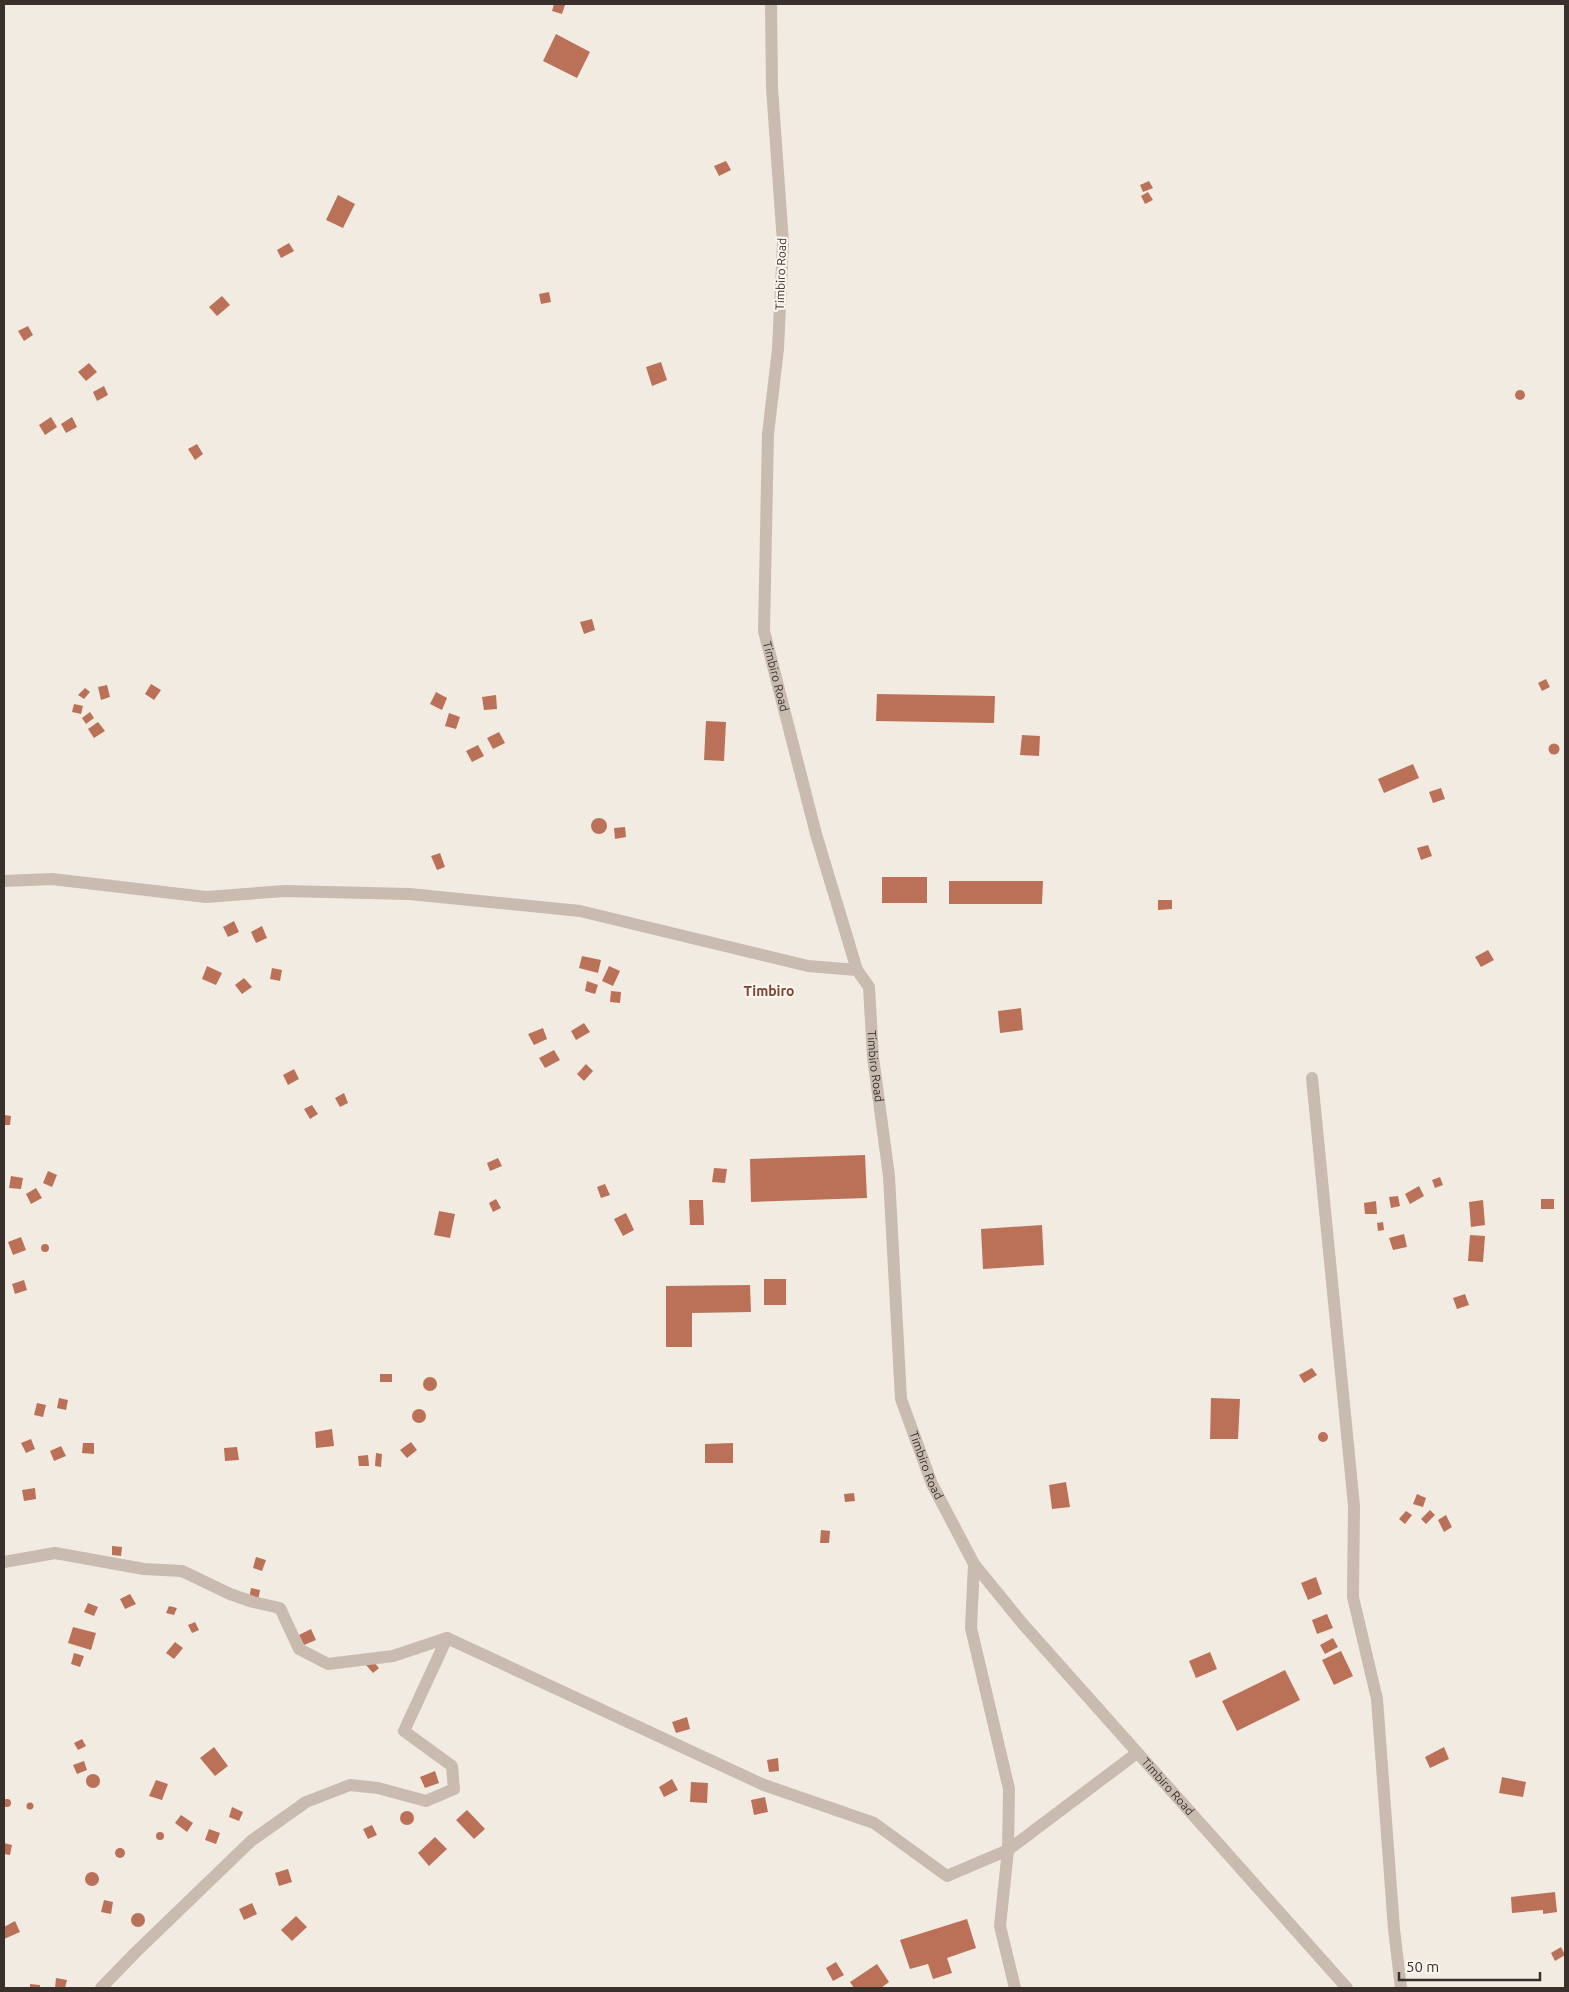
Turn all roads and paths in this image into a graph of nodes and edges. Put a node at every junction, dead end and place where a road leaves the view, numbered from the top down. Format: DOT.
graph roads {
  1 [pos="771,4"];
  2 [pos="4,881"];
  3 [pos="856,970"];
  4 [pos="1312,1078"];
  5 [pos="4,1562"];
  6 [pos="974,1564"];
  7 [pos="446,1638"];
  8 [pos="1137,1753"];
  9 [pos="1008,1850"];
  10 [pos="101,1988"];
  11 [pos="1015,1988"];
  12 [pos="1347,1988"];
  13 [pos="1401,1988"];
  1 -- 3 [label="street, Timbiro Road"];
  2 -- 3 [label="street"];
  3 -- 6 [label="street, Timbiro Road"];
  4 -- 13 [label="street"];
  5 -- 7 [label="street"];
  6 -- 8 [label="street, Timbiro Road"];
  6 -- 9 [label="street"];
  7 -- 9 [label="street"];
  7 -- 10 [label="street"];
  8 -- 9 [label="street"];
  8 -- 12 [label="street, Timbiro Road"];
  9 -- 11 [label="street"];
}
